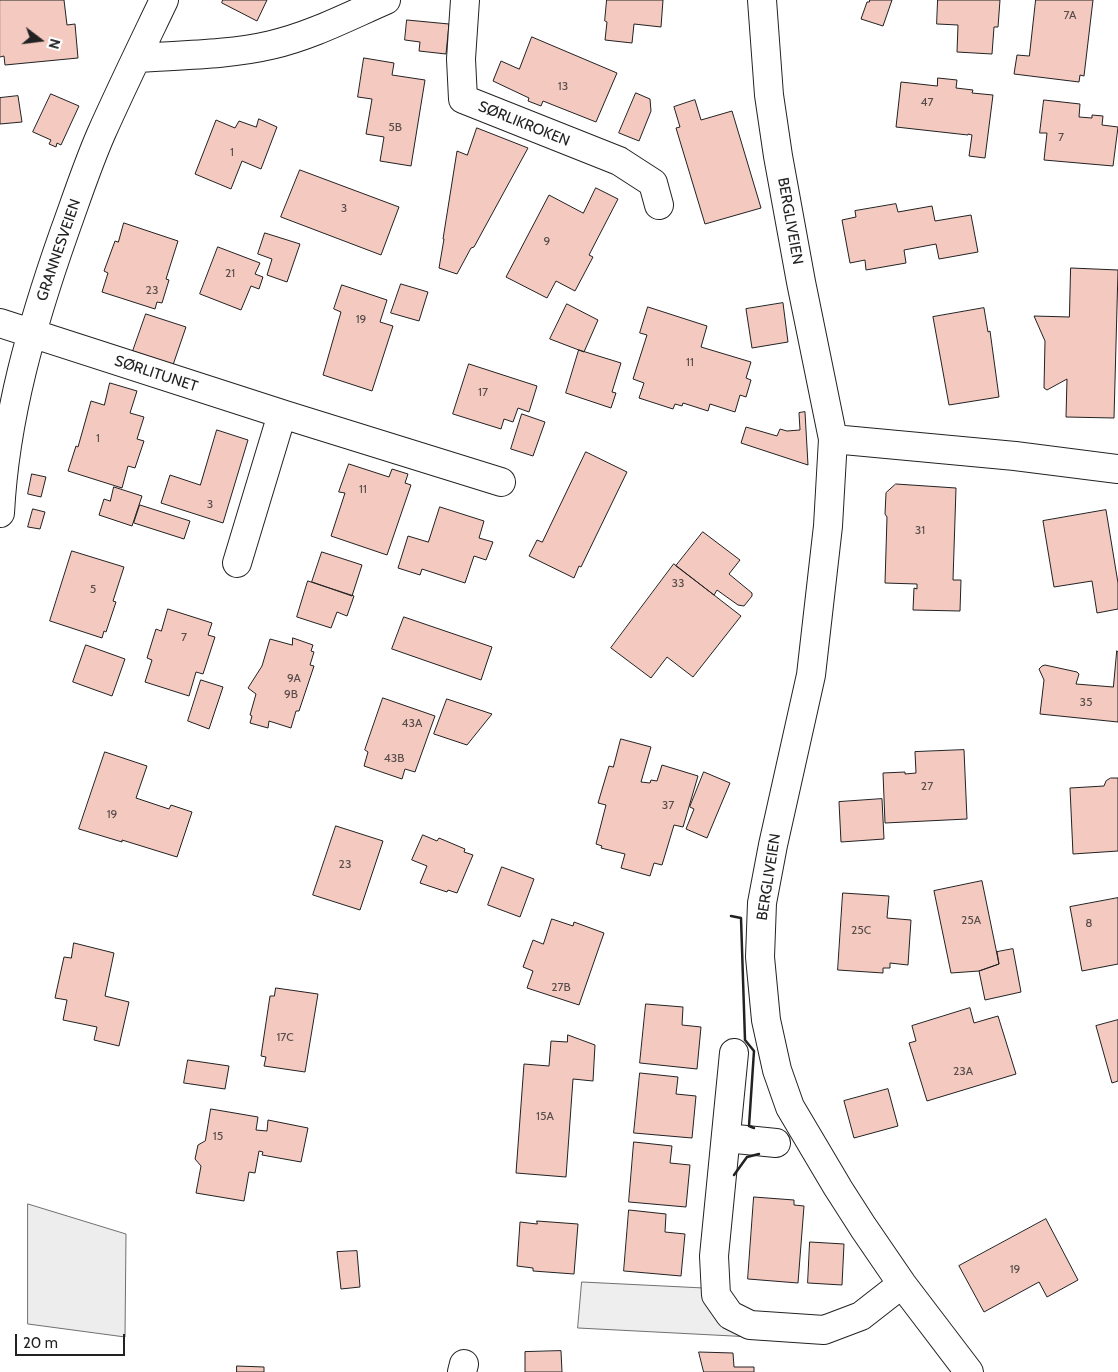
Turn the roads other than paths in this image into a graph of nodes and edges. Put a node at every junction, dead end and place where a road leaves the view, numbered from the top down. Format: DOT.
graph roads {
  1 [pos="164,0"];
  2 [pos="386,0"];
  3 [pos="465,0"];
  4 [pos="762,0"];
  5 [pos="137,58"];
  6 [pos="659,205"];
  7 [pos="0,323"];
  8 [pos="31,333"];
  9 [pos="282,414"];
  10 [pos="833,439"];
  11 [pos="1118,469"];
  12 [pos="501,482"];
  13 [pos="0,513"];
  14 [pos="237,563"];
  15 [pos="734,1053"];
  16 [pos="726,1138"];
  17 [pos="776,1143"];
  18 [pos="902,1284"];
  19 [pos="969,1372"];
  1 -- 5 [label="street, GRANNESVEIEN"];
  2 -- 5 [label="street"];
  3 -- 6 [label="street, SØRLIKROKEN"];
  4 -- 10 [label="street, BERGLIVEIEN"];
  5 -- 8 [label="street, GRANNESVEIEN"];
  7 -- 8 [label="street, SØRLITUNET"];
  8 -- 9 [label="street, SØRLITUNET"];
  8 -- 13 [label="street, GRANNESVEIEN"];
  9 -- 12 [label="street, SØRLITUNET"];
  9 -- 14 [label="street"];
  10 -- 11 [label="street"];
  10 -- 18 [label="street, BERGLIVEIEN"];
  15 -- 16 [label="street"];
  16 -- 17 [label="street"];
  16 -- 18 [label="street"];
  18 -- 19 [label="street, BERGLIVEIEN"];
}
